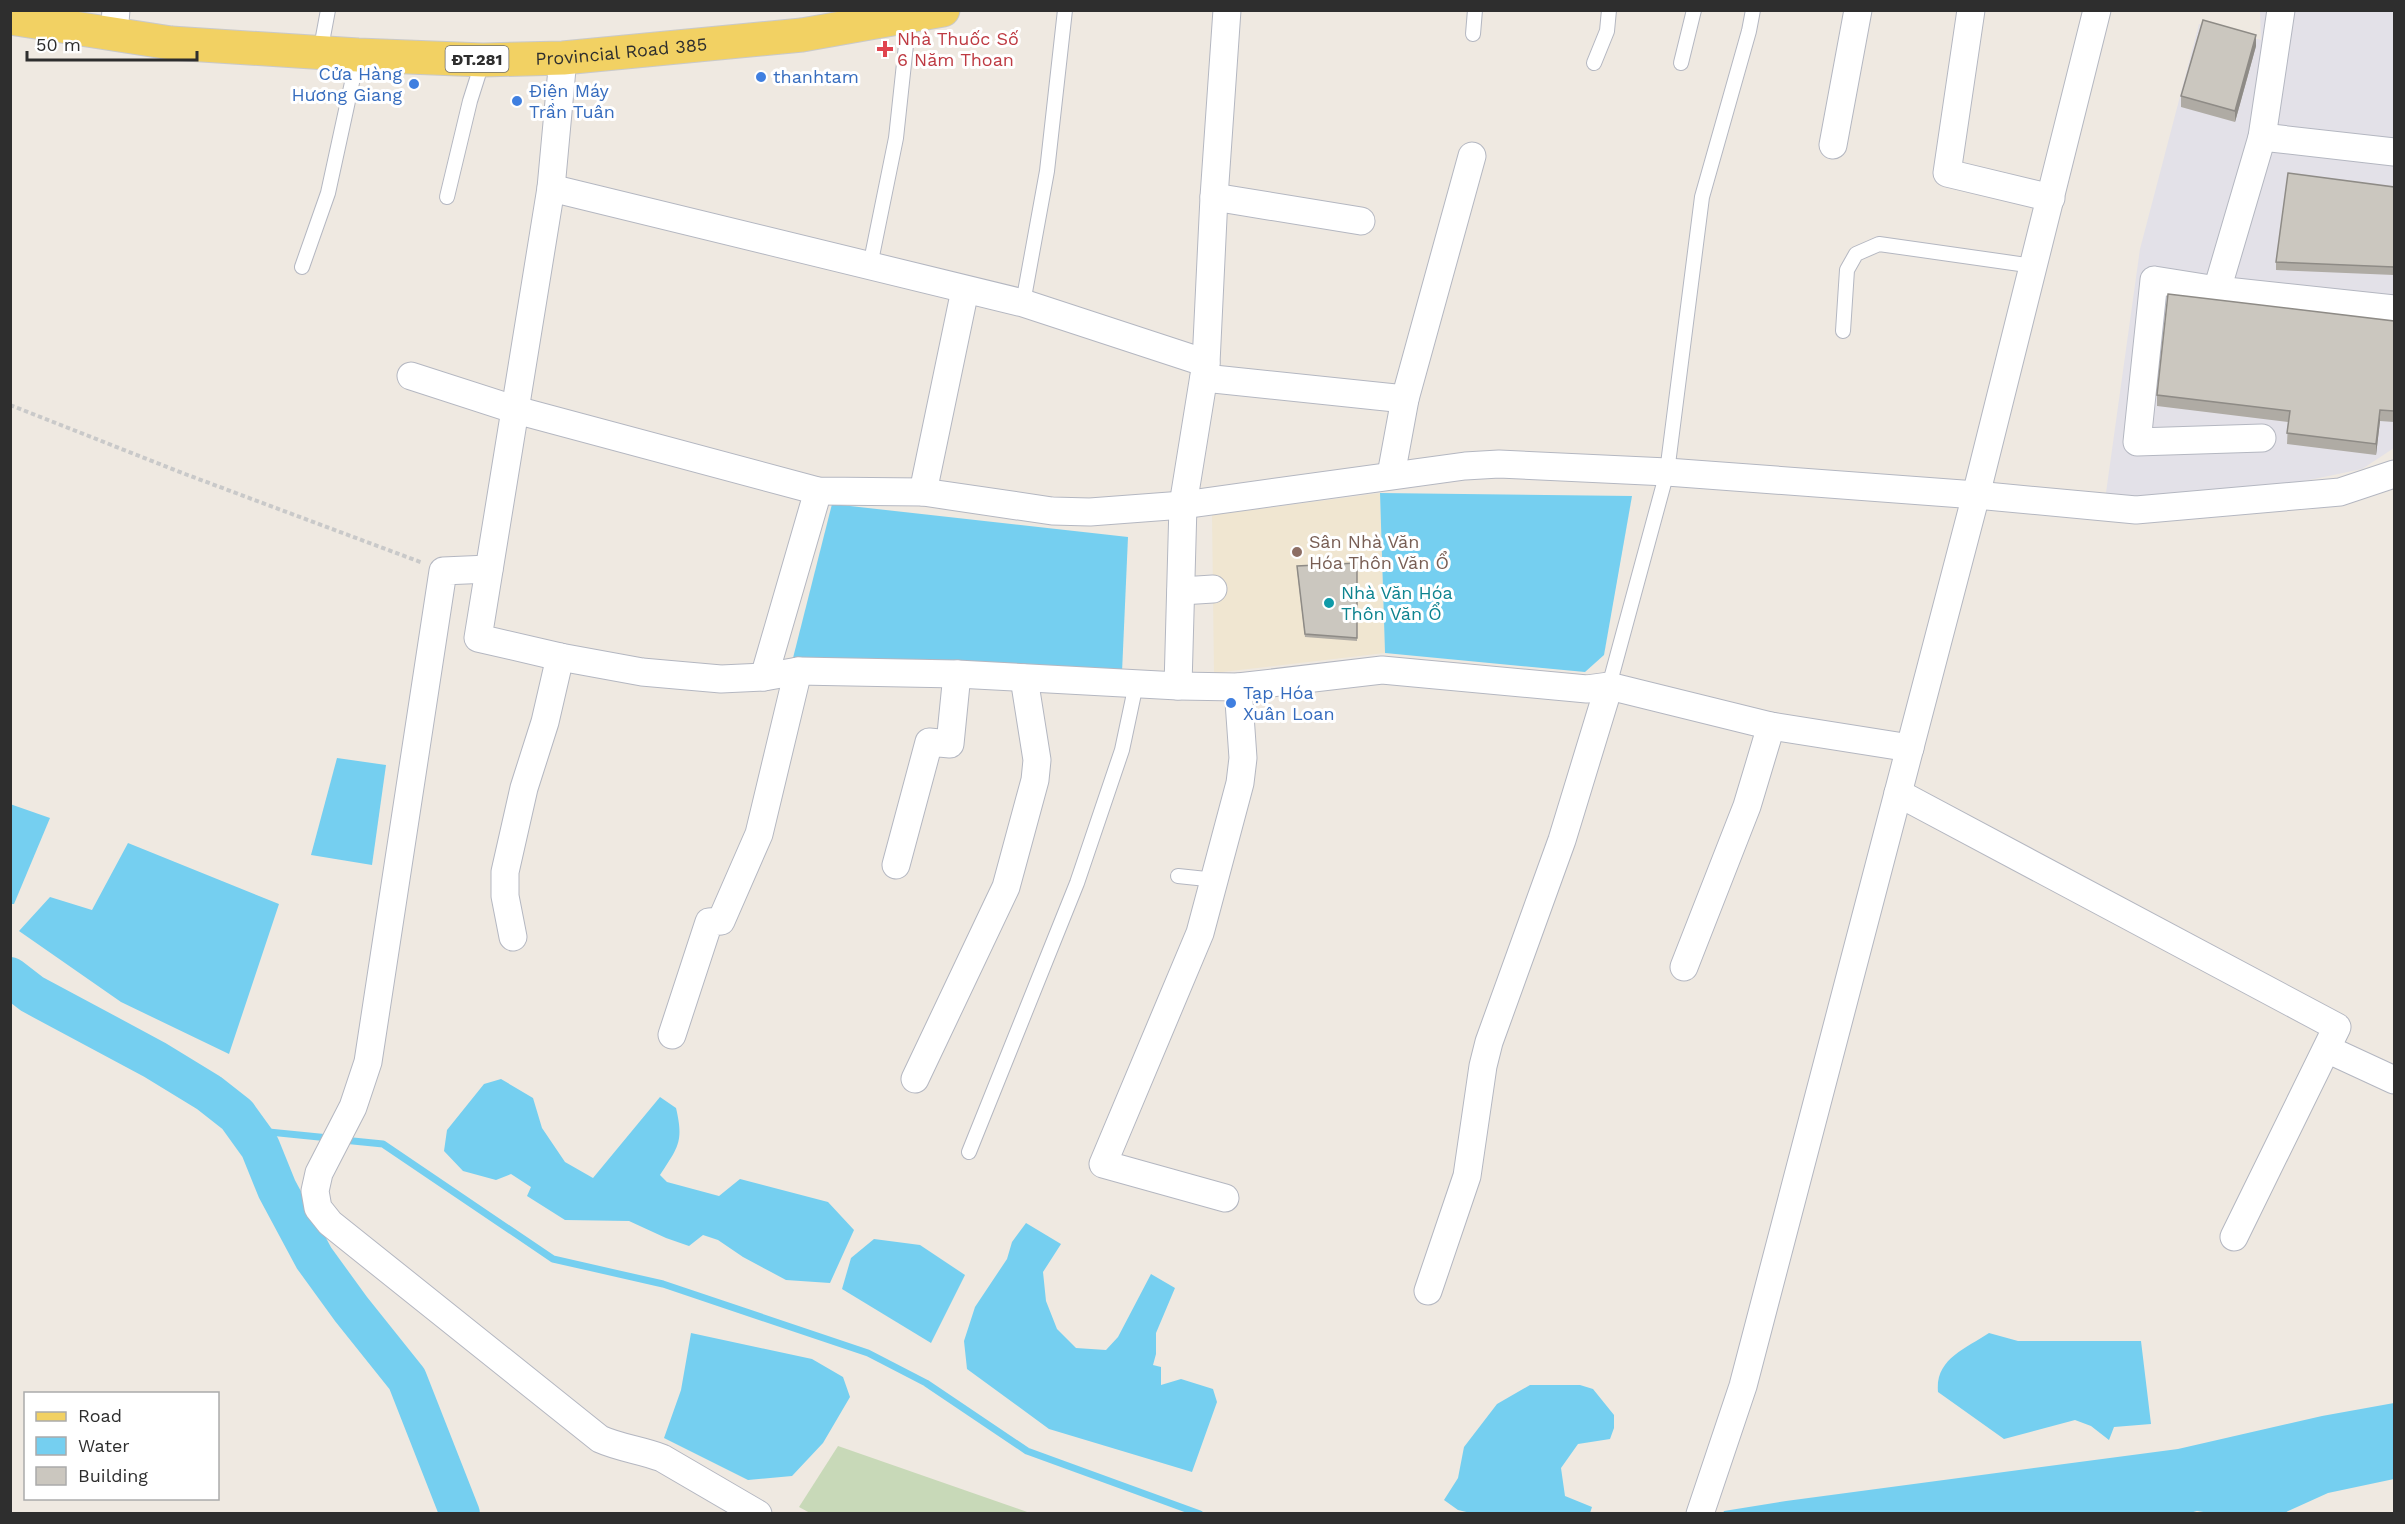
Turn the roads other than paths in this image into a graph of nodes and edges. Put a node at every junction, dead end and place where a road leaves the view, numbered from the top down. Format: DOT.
graph roads {
  1 [pos="328,10"];
  2 [pos="943,10"];
  3 [pos="1065,10"];
  4 [pos="1227,10"];
  5 [pos="1475,10"];
  6 [pos="1609,10"];
  7 [pos="1694,10"];
  8 [pos="1753,10"];
  9 [pos="1858,10"];
  10 [pos="1971,10"];
  11 [pos="2097,10"];
  12 [pos="2281,10"];
  13 [pos="909,17"];
  14 [pos="10,18"];
  15 [pos="115,22"];
  16 [pos="1473,34"];
  17 [pos="320,53"];
  18 [pos="358,56"];
  19 [pos="563,58"];
  20 [pos="483,60"];
  21 [pos="1594,63"];
  22 [pos="1682,63"];
  23 [pos="2262,137"];
  24 [pos="1833,145"];
  25 [pos="2394,152"];
  26 [pos="1472,156"];
  27 [pos="551,188"];
  28 [pos="447,197"];
  29 [pos="1214,197"];
  30 [pos="2050,198"];
  31 [pos="1361,221"];
  32 [pos="870,266"];
  33 [pos="2034,266"];
  34 [pos="303,267"];
  35 [pos="965,290"];
  36 [pos="2217,290"];
  37 [pos="1023,303"];
  38 [pos="2394,309"];
  39 [pos="1843,331"];
  40 [pos="1205,371"];
  41 [pos="411,376"];
  42 [pos="1405,399"];
  43 [pos="516,411"];
  44 [pos="2262,438"];
  45 [pos="1667,472"];
  46 [pos="2394,474"];
  47 [pos="1391,475"];
  48 [pos="818,491"];
  49 [pos="923,492"];
  50 [pos="1976,495"];
  51 [pos="1183,505"];
  52 [pos="489,569"];
  53 [pos="1213,589"];
  54 [pos="1181,591"];
  55 [pos="560,657"];
  56 [pos="798,671"];
  57 [pos="957,674"];
  58 [pos="764,677"];
  59 [pos="1024,678"];
  60 [pos="1136,684"];
  61 [pos="1178,686"];
  62 [pos="1609,686"];
  63 [pos="1238,687"];
  64 [pos="1771,726"];
  65 [pos="1910,748"];
  66 [pos="1898,793"];
  67 [pos="896,865"];
  68 [pos="1178,876"];
  69 [pos="1216,880"];
  70 [pos="513,937"];
  71 [pos="1684,967"];
  72 [pos="672,1035"];
  73 [pos="2327,1049"];
  74 [pos="915,1079"];
  75 [pos="2394,1080"];
  76 [pos="969,1152"];
  77 [pos="1225,1198"];
  78 [pos="2234,1237"];
  79 [pos="1428,1291"];
  80 [pos="758,1514"];
  81 [pos="1700,1514"];
  1 -- 17 [label="lane"];
  2 -- 13 [label="main road, Provincial Road 385 / ĐT.281"];
  3 -- 37 [label="lane"];
  4 -- 29 [label="street"];
  5 -- 16 [label="lane"];
  6 -- 21 [label="lane"];
  7 -- 22 [label="lane"];
  8 -- 45 [label="lane"];
  9 -- 24 [label="street"];
  10 -- 30 [label="street"];
  11 -- 30 [label="street"];
  12 -- 23 [label="street"];
  13 -- 19 [label="main road, Provincial Road 385 / ĐT.281"];
  13 -- 32 [label="lane"];
  14 -- 15 [label="main road, Provincial Road 385 / ĐT.281"];
  15 -- 17 [label="main road, Provincial Road 385 / ĐT.281"];
  17 -- 18 [label="main road, Provincial Road 385 / ĐT.281"];
  18 -- 20 [label="main road, Provincial Road 385 / ĐT.281"];
  18 -- 34 [label="lane"];
  19 -- 20 [label="main road, Provincial Road 385 / ĐT.281"];
  19 -- 27 [label="street"];
  20 -- 28 [label="lane"];
  23 -- 25 [label="street"];
  23 -- 36 [label="street"];
  26 -- 42 [label="street"];
  27 -- 32 [label="street"];
  27 -- 43 [label="street"];
  29 -- 31 [label="street"];
  29 -- 40 [label="street"];
  30 -- 33 [label="street"];
  32 -- 35 [label="street"];
  33 -- 39 [label="lane"];
  33 -- 50 [label="street"];
  35 -- 37 [label="street"];
  35 -- 49 [label="street"];
  36 -- 38 [label="street"];
  36 -- 44 [label="street"];
  37 -- 40 [label="street"];
  40 -- 42 [label="street"];
  40 -- 51 [label="street"];
  41 -- 43 [label="street"];
  42 -- 47 [label="street"];
  43 -- 48 [label="street"];
  43 -- 52 [label="street"];
  45 -- 47 [label="street"];
  45 -- 50 [label="street"];
  45 -- 62 [label="lane"];
  46 -- 50 [label="street"];
  47 -- 51 [label="street"];
  48 -- 49 [label="street"];
  48 -- 58 [label="street"];
  49 -- 51 [label="street"];
  50 -- 65 [label="street"];
  51 -- 54 [label="street"];
  52 -- 55 [label="street"];
  52 -- 80 [label="street"];
  53 -- 54 [label="street"];
  54 -- 61 [label="street"];
  55 -- 58 [label="street"];
  55 -- 70 [label="street"];
  56 -- 57 [label="street"];
  56 -- 58 [label="street"];
  56 -- 72 [label="street"];
  57 -- 59 [label="street"];
  57 -- 67 [label="street"];
  59 -- 60 [label="street"];
  59 -- 74 [label="street"];
  60 -- 61 [label="street"];
  60 -- 76 [label="lane"];
  61 -- 63 [label="street"];
  62 -- 63 [label="street"];
  62 -- 64 [label="street"];
  62 -- 79 [label="street"];
  63 -- 69 [label="street"];
  64 -- 65 [label="street"];
  64 -- 71 [label="street"];
  65 -- 66 [label="street"];
  66 -- 73 [label="street"];
  66 -- 81 [label="street"];
  68 -- 69 [label="lane"];
  69 -- 77 [label="street"];
  73 -- 75 [label="street"];
  73 -- 78 [label="street"];
}
